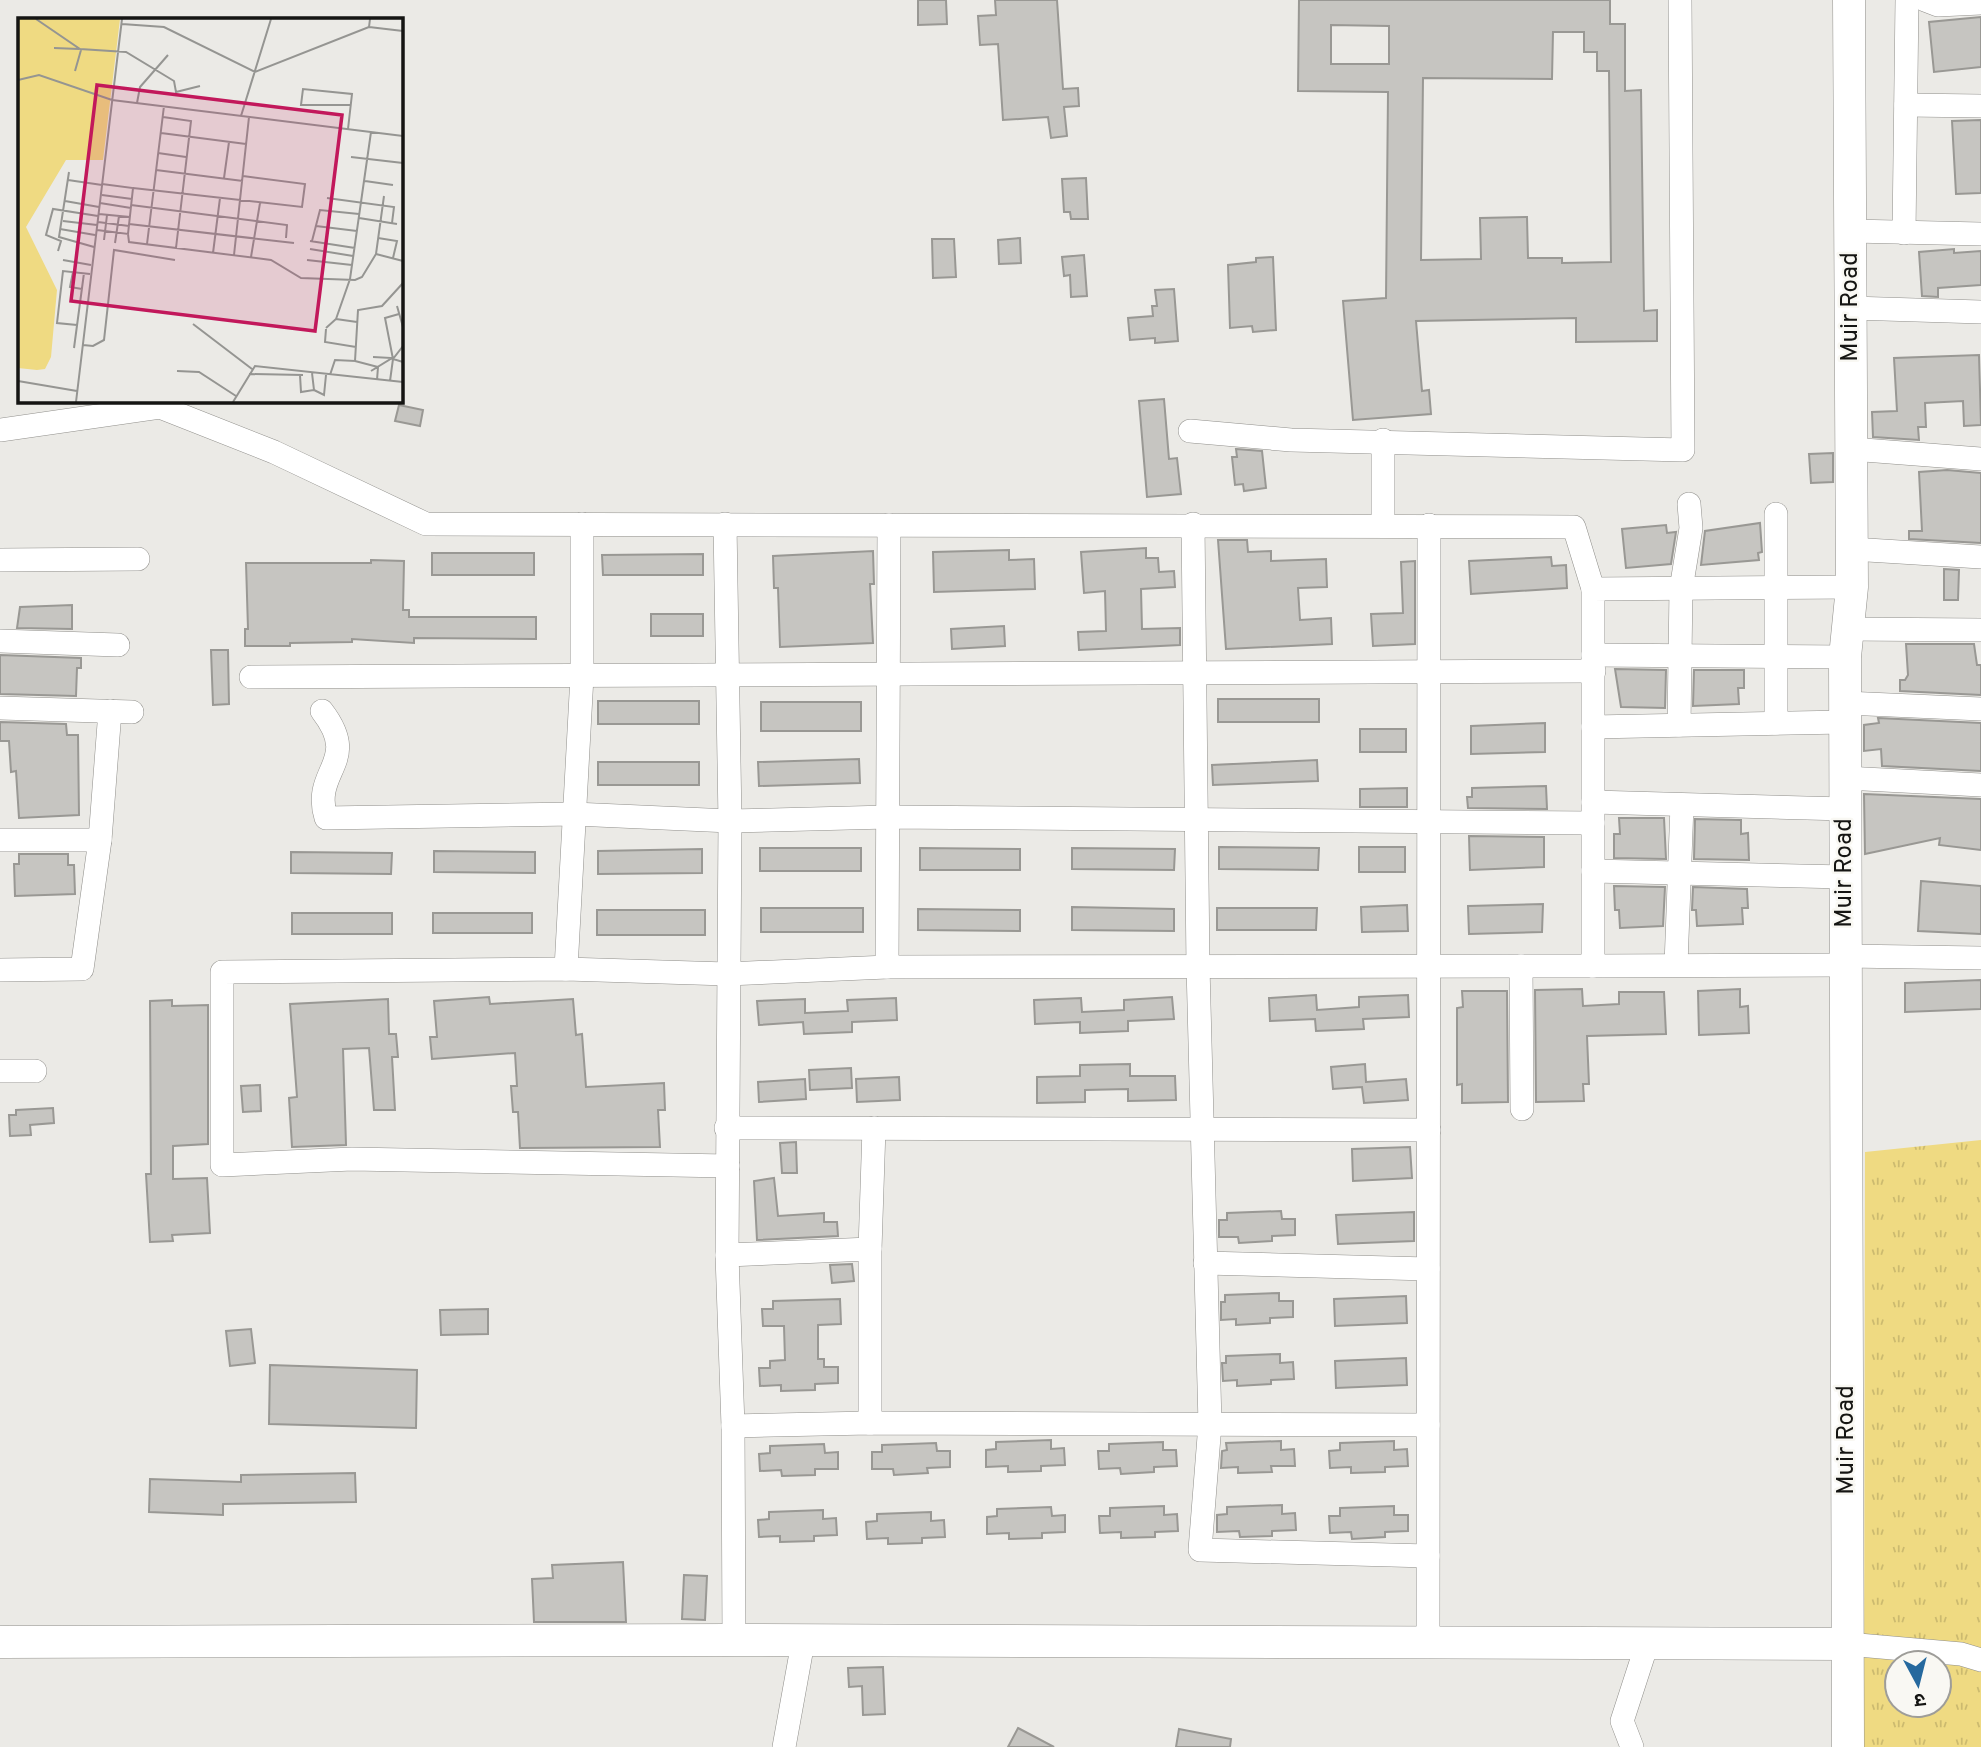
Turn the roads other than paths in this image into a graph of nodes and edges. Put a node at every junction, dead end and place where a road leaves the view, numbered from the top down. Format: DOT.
graph roads {
  1 [pos="1680,0"];
  2 [pos="1849,0"];
  3 [pos="1908,0"];
  4 [pos="1925,0"];
  5 [pos="1981,3"];
  6 [pos="1906,105"];
  7 [pos="1981,106"];
  8 [pos="1852,232"];
  9 [pos="1904,233"];
  10 [pos="1981,234"];
  11 [pos="1851,308"];
  12 [pos="1981,312"];
  13 [pos="0,430"];
  14 [pos="1190,430"];
  15 [pos="1383,440"];
  16 [pos="1851,449"];
  17 [pos="1981,459"];
  18 [pos="1689,504"];
  19 [pos="1776,514"];
  20 [pos="582,524"];
  21 [pos="725,524"];
  22 [pos="1193,524"];
  23 [pos="1383,524"];
  24 [pos="889,525"];
  25 [pos="1429,525"];
  26 [pos="1851,549"];
  27 [pos="1981,557"];
  28 [pos="138,559"];
  29 [pos="0,560"];
  30 [pos="1852,587"];
  31 [pos="1776,588"];
  32 [pos="1593,589"];
  33 [pos="1681,589"];
  34 [pos="1981,631"];
  35 [pos="0,641"];
  36 [pos="1846,643"];
  37 [pos="118,645"];
  38 [pos="1680,656"];
  39 [pos="1776,657"];
  40 [pos="1594,663"];
  41 [pos="1429,672"];
  42 [pos="1193,673"];
  43 [pos="887,674"];
  44 [pos="725,675"];
  45 [pos="582,676"];
  46 [pos="251,677"];
  47 [pos="0,708"];
  48 [pos="1981,709"];
  49 [pos="322,711"];
  50 [pos="1845,712"];
  51 [pos="1776,723"];
  52 [pos="1679,725"];
  53 [pos="1594,727"];
  54 [pos="1845,778"];
  55 [pos="1981,785"];
  56 [pos="1682,805"];
  57 [pos="1845,809"];
  58 [pos="1593,813"];
  59 [pos="574,814"];
  60 [pos="888,817"];
  61 [pos="730,821"];
  62 [pos="1196,821"];
  63 [pos="1429,822"];
  64 [pos="0,840"];
  65 [pos="100,840"];
  66 [pos="1593,872"];
  67 [pos="1680,872"];
  68 [pos="1845,877"];
  69 [pos="1981,958"];
  70 [pos="1845,960"];
  71 [pos="1676,965"];
  72 [pos="1198,966"];
  73 [pos="1521,966"];
  74 [pos="1593,966"];
  75 [pos="887,967"];
  76 [pos="1428,967"];
  77 [pos="566,969"];
  78 [pos="0,970"];
  79 [pos="727,974"];
  80 [pos="0,1071"];
  81 [pos="34,1071"];
  82 [pos="1522,1110"];
  83 [pos="726,1128"];
  84 [pos="874,1128"];
  85 [pos="1202,1129"];
  86 [pos="1429,1130"];
  87 [pos="728,1166"];
  88 [pos="870,1249"];
  89 [pos="727,1255"];
  90 [pos="1205,1263"];
  91 [pos="1428,1269"];
  92 [pos="870,1423"];
  93 [pos="1210,1424"];
  94 [pos="1428,1425"];
  95 [pos="733,1426"];
  96 [pos="1428,1556"];
  97 [pos="734,1640"];
  98 [pos="0,1642"];
  99 [pos="803,1642"];
  100 [pos="1428,1643"];
  101 [pos="1647,1644"];
  102 [pos="1847,1644"];
  103 [pos="1981,1660"];
  104 [pos="784,1747"];
  105 [pos="1633,1747"];
  106 [pos="1848,1747"];
  1 -- 15 [label="street"];
  2 -- 8 [label="street, Muir Road"];
  3 -- 6 [label="street"];
  4 -- 5 [label="street"];
  6 -- 7 [label="street"];
  6 -- 9 [label="street"];
  8 -- 9 [label="street"];
  8 -- 11 [label="street, Muir Road"];
  9 -- 10 [label="street"];
  11 -- 12 [label="street"];
  11 -- 16 [label="street, Muir Road"];
  13 -- 20 [label="street"];
  14 -- 15 [label="street"];
  15 -- 23 [label="street"];
  16 -- 17 [label="street"];
  16 -- 26 [label="street, Muir Road"];
  18 -- 33 [label="street"];
  19 -- 31 [label="street"];
  20 -- 21 [label="street"];
  20 -- 45 [label="street"];
  21 -- 24 [label="street"];
  21 -- 44 [label="street"];
  22 -- 23 [label="street"];
  22 -- 24 [label="street"];
  22 -- 42 [label="street"];
  23 -- 25 [label="street"];
  24 -- 43 [label="street"];
  25 -- 32 [label="street"];
  25 -- 41 [label="street"];
  26 -- 27 [label="street"];
  26 -- 30 [label="street, Muir Road"];
  28 -- 29 [label="street"];
  30 -- 31 [label="street"];
  30 -- 36 [label="street, Muir Road"];
  31 -- 33 [label="street"];
  31 -- 39 [label="street"];
  32 -- 33 [label="street"];
  32 -- 40 [label="street"];
  33 -- 38 [label="street"];
  34 -- 36 [label="street"];
  35 -- 37 [label="street"];
  36 -- 39 [label="street"];
  36 -- 50 [label="street, Muir Road"];
  38 -- 39 [label="street"];
  38 -- 40 [label="street"];
  38 -- 52 [label="street"];
  39 -- 51 [label="street"];
  40 -- 41 [label="street"];
  40 -- 53 [label="street"];
  41 -- 42 [label="street"];
  41 -- 63 [label="street"];
  42 -- 43 [label="street"];
  42 -- 62 [label="street"];
  43 -- 44 [label="street"];
  43 -- 60 [label="street"];
  44 -- 45 [label="street"];
  44 -- 61 [label="street"];
  45 -- 46 [label="street"];
  45 -- 59 [label="street"];
  47 -- 65 [label="street"];
  48 -- 50 [label="street"];
  49 -- 59 [label="street"];
  50 -- 51 [label="street"];
  50 -- 54 [label="street, Muir Road"];
  51 -- 52 [label="street"];
  52 -- 53 [label="street"];
  53 -- 58 [label="street"];
  54 -- 55 [label="street"];
  54 -- 57 [label="street, Muir Road"];
  56 -- 57 [label="street"];
  56 -- 58 [label="street"];
  56 -- 67 [label="street"];
  57 -- 68 [label="street, Muir Road"];
  58 -- 63 [label="street"];
  58 -- 66 [label="street"];
  59 -- 61 [label="street"];
  59 -- 77 [label="street"];
  60 -- 61 [label="street"];
  60 -- 62 [label="street"];
  60 -- 75 [label="street"];
  61 -- 79 [label="street"];
  62 -- 63 [label="street"];
  62 -- 72 [label="street"];
  63 -- 76 [label="street"];
  64 -- 65 [label="street"];
  65 -- 78 [label="street"];
  66 -- 67 [label="street"];
  66 -- 74 [label="street"];
  67 -- 68 [label="street"];
  67 -- 71 [label="street"];
  68 -- 70 [label="street, Muir Road"];
  69 -- 70 [label="street"];
  70 -- 71 [label="street"];
  70 -- 102 [label="street, Muir Road"];
  71 -- 74 [label="street"];
  72 -- 75 [label="street"];
  72 -- 76 [label="street"];
  72 -- 85 [label="street"];
  73 -- 74 [label="street"];
  73 -- 76 [label="street"];
  73 -- 82 [label="street"];
  75 -- 79 [label="street"];
  76 -- 86 [label="street"];
  77 -- 79 [label="street"];
  77 -- 87 [label="street"];
  79 -- 83 [label="street"];
  80 -- 81 [label="street"];
  83 -- 84 [label="street"];
  83 -- 87 [label="street"];
  84 -- 85 [label="street"];
  84 -- 88 [label="street"];
  85 -- 86 [label="street"];
  85 -- 90 [label="street"];
  86 -- 91 [label="street"];
  87 -- 89 [label="street"];
  88 -- 89 [label="street"];
  88 -- 92 [label="street"];
  89 -- 95 [label="street"];
  90 -- 91 [label="street"];
  90 -- 93 [label="street"];
  91 -- 94 [label="street"];
  92 -- 93 [label="street"];
  92 -- 95 [label="street"];
  93 -- 94 [label="street"];
  93 -- 96 [label="street"];
  94 -- 96 [label="street"];
  95 -- 97 [label="street"];
  96 -- 100 [label="street"];
  97 -- 98 [label="street"];
  97 -- 99 [label="street"];
  99 -- 100 [label="street"];
  99 -- 104 [label="street"];
  100 -- 101 [label="street"];
  101 -- 102 [label="street"];
  101 -- 105 [label="street"];
  102 -- 103 [label="street"];
  102 -- 106 [label="street, Muir Road"];
}
